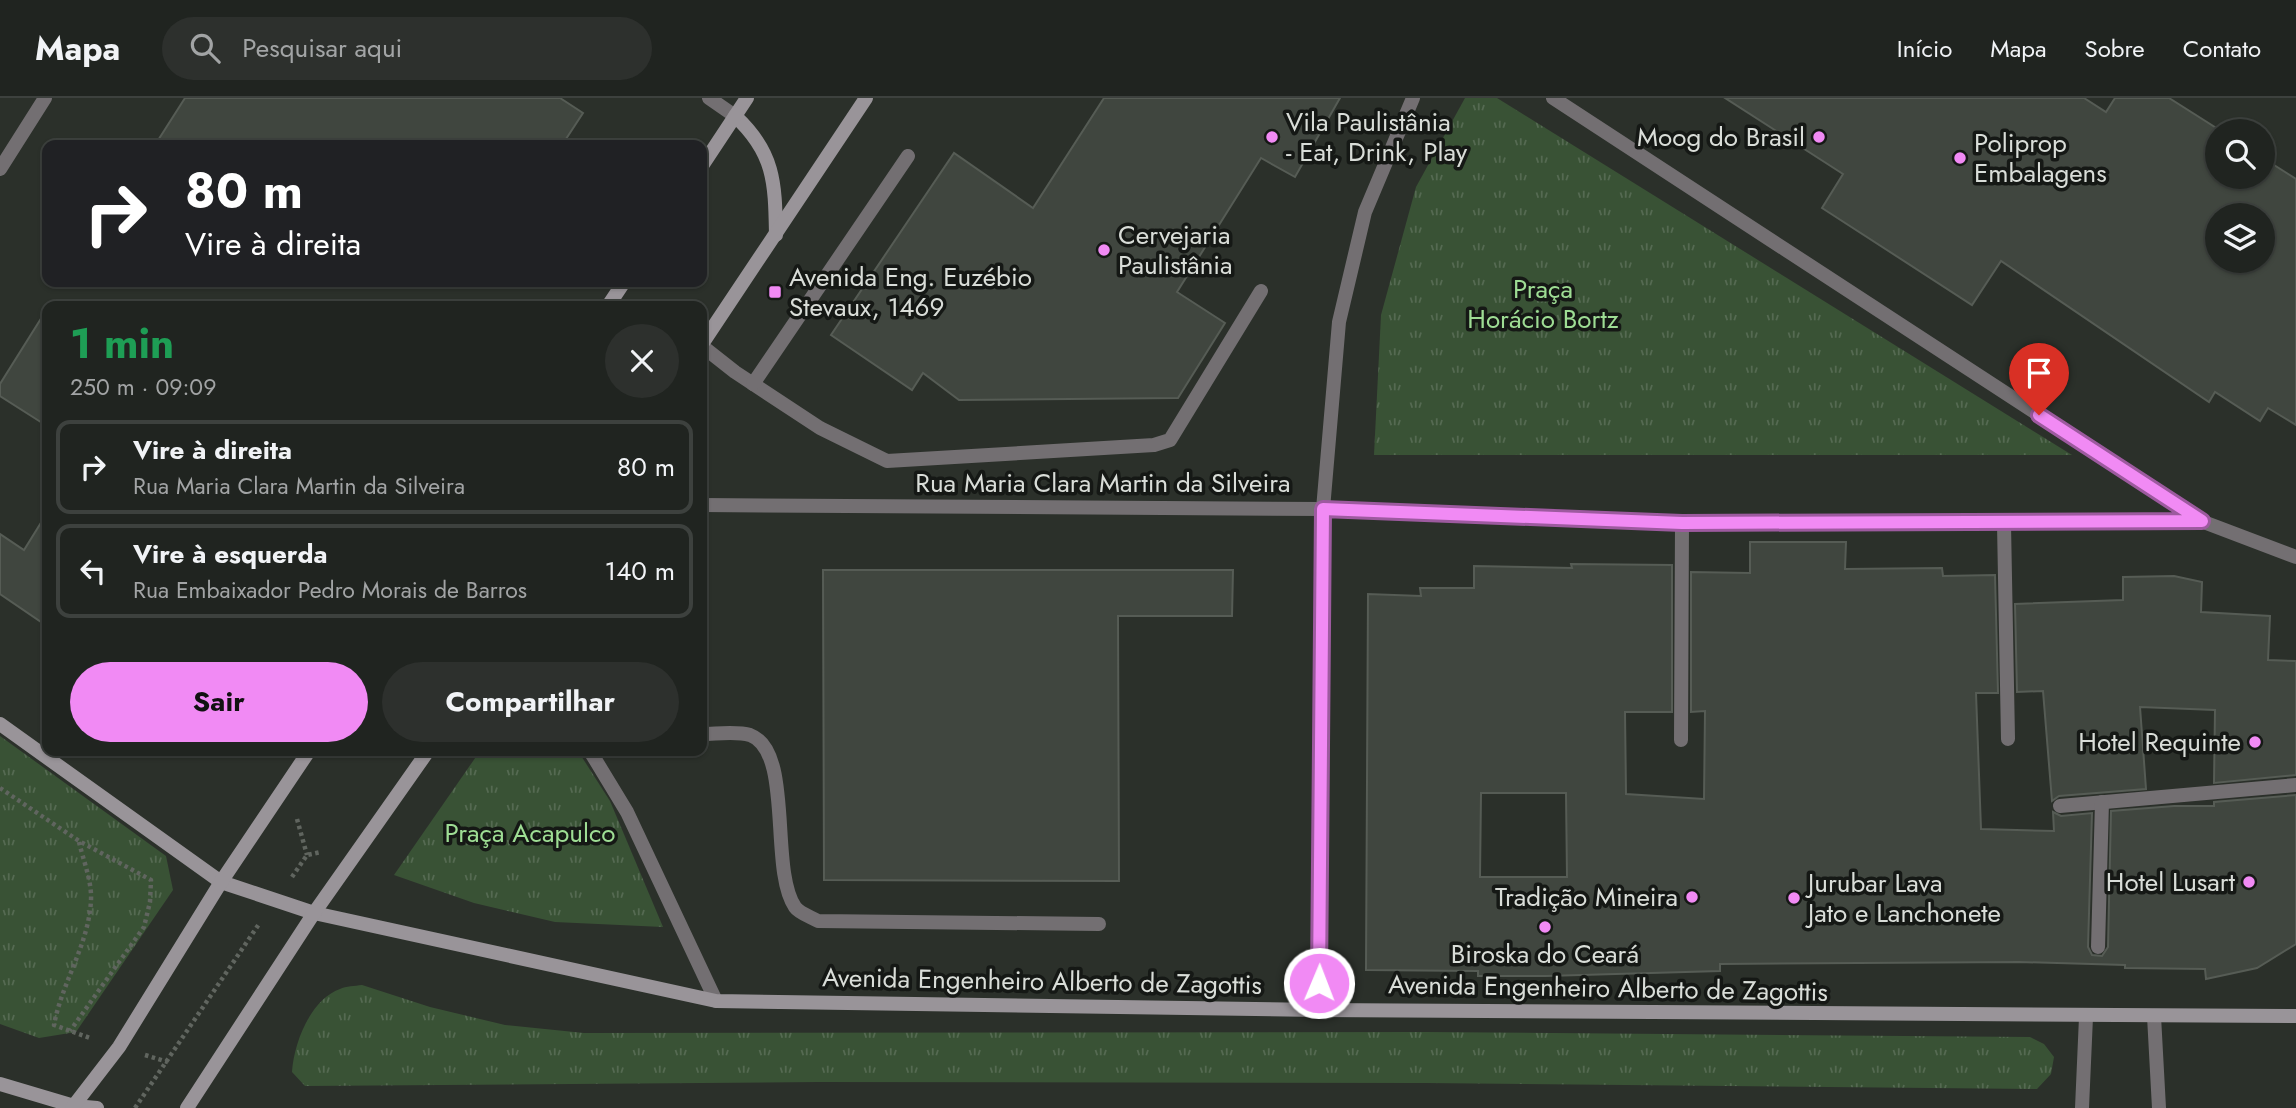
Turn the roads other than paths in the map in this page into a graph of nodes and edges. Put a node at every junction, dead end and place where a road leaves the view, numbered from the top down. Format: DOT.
graph roads {
  1 [pos="45,98"];
  2 [pos="709,98"];
  3 [pos="747,98"];
  4 [pos="866,98"];
  5 [pos="1413,98"];
  6 [pos="1553,98"];
  7 [pos="735,116"];
  8 [pos="908,156"];
  9 [pos="707,158"];
  10 [pos="0,169"];
  11 [pos="776,234"];
  12 [pos="1261,291"];
  13 [pos="707,338"];
  14 [pos="707,349"];
  15 [pos="753,384"];
  16 [pos="707,505"];
  17 [pos="1323,509"];
  18 [pos="2202,521"];
  19 [pos="1682,523"];
  20 [pos="2004,524"];
  21 [pos="2296,557"];
  22 [pos="0,724"];
  23 [pos="707,733"];
  24 [pos="2008,739"];
  25 [pos="1681,740"];
  26 [pos="42,754"];
  27 [pos="45,756"];
  28 [pos="306,756"];
  29 [pos="424,756"];
  30 [pos="593,756"];
  31 [pos="2296,785"];
  32 [pos="2102,803"];
  33 [pos="2060,806"];
  34 [pos="221,882"];
  35 [pos="314,913"];
  36 [pos="1099,924"];
  37 [pos="2098,947"];
  38 [pos="716,1000"];
  39 [pos="1318,1010"];
  40 [pos="2154,1016"];
  41 [pos="2296,1016"];
  42 [pos="2086,1017"];
  43 [pos="0,1084"];
  44 [pos="73,1107"];
  45 [pos="97,1108"];
  46 [pos="187,1108"];
  47 [pos="2082,1108"];
  48 [pos="2159,1108"];
  1 -- 10 [label="street"];
  2 -- 7 [label="street"];
  3 -- 7 [label="main road"];
  4 -- 11 [label="main road"];
  5 -- 17 [label="street"];
  6 -- 18 [label="street"];
  7 -- 9 [label="main road"];
  7 -- 11 [label="main road"];
  8 -- 15 [label="street"];
  11 -- 13 [label="main road"];
  12 -- 15 [label="street"];
  14 -- 15 [label="street"];
  16 -- 17 [label="street, Rua Maria Clara Martin da Silveira"];
  17 -- 19 [label="street, Rua Maria Clara Martin da Silveira"];
  17 -- 39 [label="street"];
  18 -- 20 [label="street, Rua Maria Clara Martin da Silveira"];
  18 -- 21 [label="street, Rua Maria Clara Martin da Silveira"];
  19 -- 20 [label="street, Rua Maria Clara Martin da Silveira"];
  19 -- 25 [label="street"];
  20 -- 24 [label="street"];
  22 -- 26 [label="main road, Avenida Engenheiro Alberto de Zagottis"];
  23 -- 36 [label="street"];
  27 -- 34 [label="main road, Avenida Engenheiro Alberto de Zagottis"];
  28 -- 34 [label="main road"];
  29 -- 35 [label="main road"];
  30 -- 38 [label="street"];
  31 -- 32 [label="street"];
  32 -- 33 [label="street"];
  32 -- 37 [label="street"];
  34 -- 35 [label="main road, Avenida Engenheiro Alberto de Zagottis"];
  34 -- 44 [label="main road"];
  35 -- 38 [label="main road, Avenida Engenheiro Alberto de Zagottis"];
  35 -- 46 [label="main road"];
  38 -- 39 [label="main road, Avenida Engenheiro Alberto de Zagottis"];
  39 -- 42 [label="main road, Avenida Engenheiro Alberto de Zagottis"];
  40 -- 41 [label="main road, Avenida Engenheiro Alberto de Zagottis"];
  40 -- 42 [label="main road, Avenida Engenheiro Alberto de Zagottis"];
  40 -- 48 [label="street"];
  42 -- 47 [label="street"];
  43 -- 44 [label="main road"];
  44 -- 45 [label="main road"];
}
